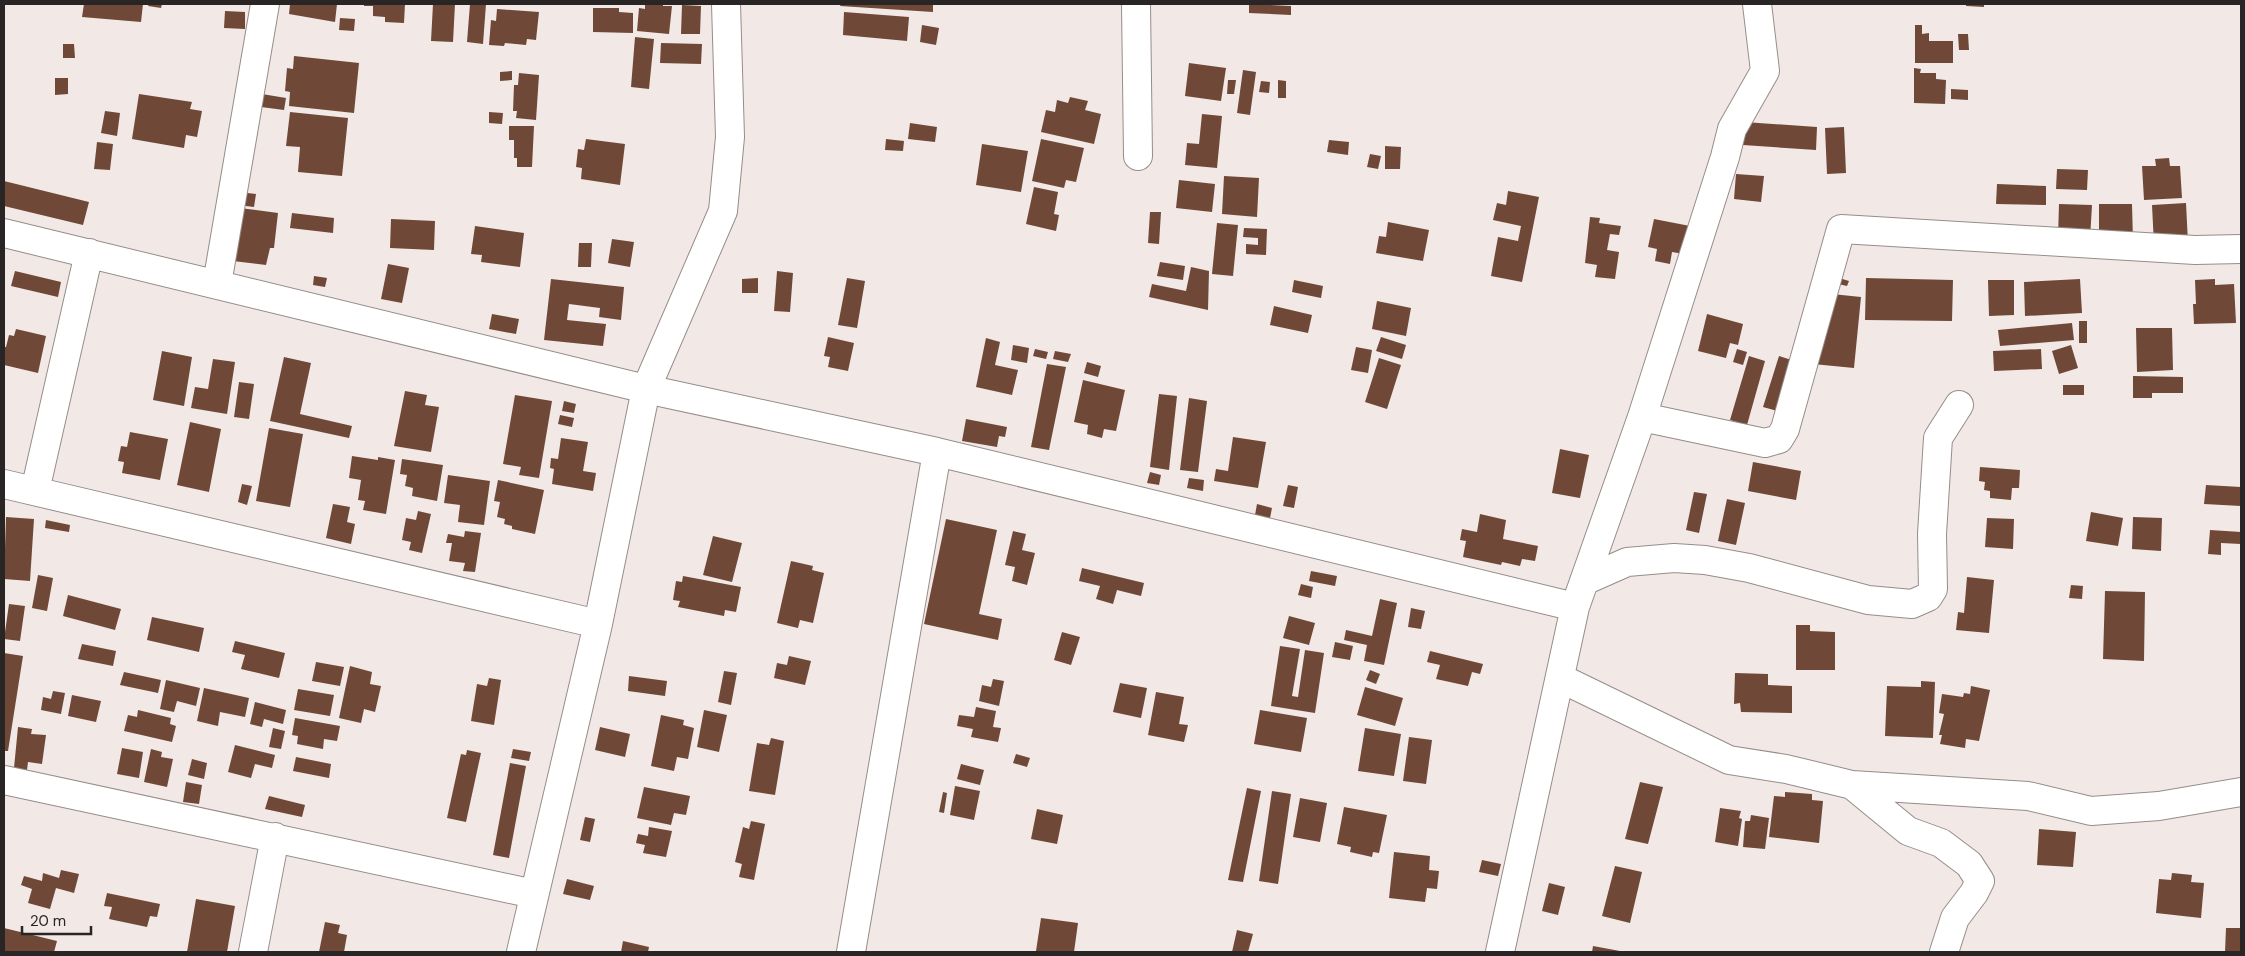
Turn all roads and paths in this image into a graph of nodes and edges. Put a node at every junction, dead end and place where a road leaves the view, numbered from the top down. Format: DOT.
graph roads {
  1 [pos="265,4"];
  2 [pos="726,4"];
  3 [pos="1136,4"];
  4 [pos="1739,4"];
  5 [pos="1756,4"];
  6 [pos="1765,71"];
  7 [pos="1138,156"];
  8 [pos="4,233"];
  9 [pos="2241,249"];
  10 [pos="89,253"];
  11 [pos="217,284"];
  12 [pos="646,389"];
  13 [pos="1958,405"];
  14 [pos="1642,417"];
  15 [pos="938,452"];
  16 [pos="4,484"];
  17 [pos="35,491"];
  18 [pos="1584,581"];
  19 [pos="1575,608"];
  20 [pos="598,624"];
  21 [pos="1560,678"];
  22 [pos="4,780"];
  23 [pos="1852,784"];
  24 [pos="2241,792"];
  25 [pos="276,838"];
  26 [pos="534,894"];
  27 [pos="253,952"];
  28 [pos="521,952"];
  29 [pos="851,952"];
  30 [pos="1500,952"];
  31 [pos="1944,952"];
  1 -- 11 [label="street"];
  2 -- 12 [label="street"];
  3 -- 7 [label="street"];
  4 -- 6 [label="street"];
  5 -- 6 [label="street"];
  6 -- 14 [label="street"];
  8 -- 10 [label="street"];
  9 -- 14 [label="street"];
  10 -- 11 [label="street"];
  10 -- 17 [label="street"];
  11 -- 12 [label="street"];
  12 -- 15 [label="street"];
  12 -- 20 [label="street"];
  13 -- 18 [label="street"];
  14 -- 18 [label="street"];
  15 -- 19 [label="street"];
  15 -- 29 [label="street"];
  16 -- 17 [label="street"];
  17 -- 20 [label="street"];
  18 -- 19 [label="street"];
  19 -- 21 [label="street"];
  20 -- 26 [label="street"];
  21 -- 23 [label="street"];
  21 -- 30 [label="street"];
  22 -- 25 [label="street"];
  23 -- 24 [label="street"];
  23 -- 31 [label="street"];
  25 -- 26 [label="street"];
  25 -- 27 [label="street"];
  26 -- 28 [label="street"];
}
